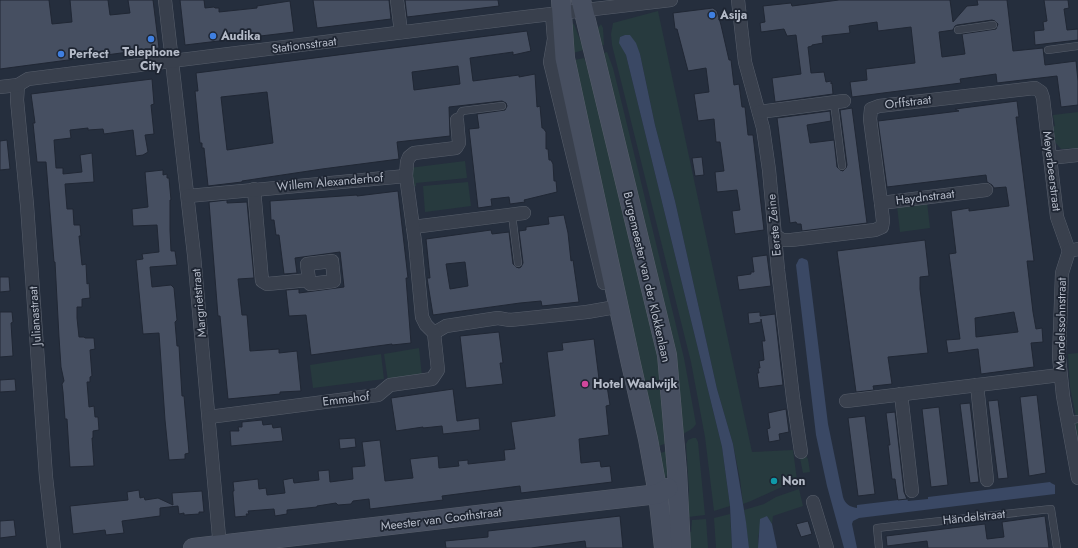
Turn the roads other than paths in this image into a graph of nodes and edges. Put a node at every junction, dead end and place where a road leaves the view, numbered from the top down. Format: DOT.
graph roads {
  1 [pos="165,0"];
  2 [pos="397,0"];
  3 [pos="671,0"];
  4 [pos="738,0"];
  5 [pos="582,5"];
  6 [pos="558,9"];
  7 [pos="993,25"];
  8 [pos="958,30"];
  9 [pos="401,32"];
  10 [pos="1078,46"];
  11 [pos="1048,50"];
  12 [pos="172,62"];
  13 [pos="18,85"];
  14 [pos="0,87"];
  15 [pos="1039,90"];
  16 [pos="839,102"];
  17 [pos="502,106"];
  18 [pos="759,112"];
  19 [pos="457,120"];
  20 [pos="1078,155"];
  21 [pos="1050,158"];
  22 [pos="842,166"];
  23 [pos="406,176"];
  24 [pos="254,189"];
  25 [pos="986,190"];
  26 [pos="188,196"];
  27 [pos="881,202"];
  28 [pos="518,214"];
  29 [pos="413,227"];
  30 [pos="775,235"];
  31 [pos="1074,250"];
  32 [pos="518,263"];
  33 [pos="309,280"];
  34 [pos="610,308"];
  35 [pos="434,333"];
  36 [pos="1060,375"];
  37 [pos="977,385"];
  38 [pos="901,394"];
  39 [pos="846,401"];
  40 [pos="209,417"];
  41 [pos="1073,420"];
  42 [pos="648,439"];
  43 [pos="801,452"];
  44 [pos="677,471"];
  45 [pos="1078,478"];
  46 [pos="987,480"];
  47 [pos="912,490"];
  48 [pos="658,494"];
  49 [pos="813,502"];
  50 [pos="220,546"];
  51 [pos="668,546"];
  52 [pos="54,548"];
  53 [pos="193,548"];
  54 [pos="827,548"];
  55 [pos="879,548"];
  56 [pos="1057,548"];
  1 -- 12 [label="street, Margrietstraat"];
  2 -- 9 [label="street"];
  3 -- 5 [label="street, Stationsstraat"];
  4 -- 18 [label="street, Eerste Zeine"];
  5 -- 6 [label="street, Stationsstraat"];
  5 -- 44 [label="main road, Burgemeester van der Klokkenlaan"];
  6 -- 9 [label="street, Stationsstraat"];
  6 -- 34 [label="street, Burgemeester van der Klokkenlaan"];
  6 -- 42 [label="main road, Burgemeester van der Klokkenlaan"];
  7 -- 8 [label="lane"];
  9 -- 12 [label="street, Stationsstraat"];
  10 -- 11 [label="lane"];
  12 -- 13 [label="street, Stationsstraat"];
  12 -- 26 [label="street, Margrietstraat"];
  13 -- 14 [label="street, Stationsstraat"];
  13 -- 52 [label="street, Julianastraat"];
  15 -- 21 [label="street, Meyerbeerstraat"];
  15 -- 27 [label="street, Orffstraat"];
  16 -- 18 [label="street"];
  16 -- 22 [label="lane"];
  17 -- 19 [label="lane"];
  18 -- 30 [label="street, Eerste Zeine"];
  19 -- 23 [label="street"];
  20 -- 21 [label="street"];
  21 -- 31 [label="street, Meyerbeerstraat"];
  23 -- 24 [label="street, Willem Alexanderhof"];
  23 -- 29 [label="street"];
  24 -- 26 [label="street, Willem Alexanderhof"];
  24 -- 33 [label="street"];
  25 -- 27 [label="street, Haydnstraat"];
  26 -- 40 [label="street, Margrietstraat"];
  27 -- 30 [label="street, Haydnstraat"];
  28 -- 29 [label="street"];
  28 -- 32 [label="lane"];
  29 -- 35 [label="street"];
  30 -- 43 [label="street, Eerste Zeine"];
  31 -- 36 [label="street, Mendelssohnstraat"];
  34 -- 35 [label="street"];
  34 -- 42 [label="street, Burgemeester van der Klokkenlaan"];
  35 -- 40 [label="street, Emmahof"];
  36 -- 37 [label="street"];
  36 -- 41 [label="street, Mendelssohnstraat"];
  37 -- 38 [label="street"];
  37 -- 46 [label="street"];
  38 -- 39 [label="street"];
  38 -- 47 [label="street"];
  40 -- 50 [label="street, Margrietstraat"];
  41 -- 45 [label="street, Mendelssohnstraat"];
  42 -- 48 [label="main road, Burgemeester van der Klokkenlaan"];
  44 -- 48 [label="main road"];
  44 -- 51 [label="main road, Burgemeester van der Klokkenlaan"];
  48 -- 50 [label="main road, Meester van Coothstraat"];
  48 -- 51 [label="main road, Burgemeester van der Klokkenlaan"];
  49 -- 54 [label="street"];
  50 -- 53 [label="main road, Meester van Coothstraat"];
  55 -- 56 [label="lane, Händelstraat"];
}
